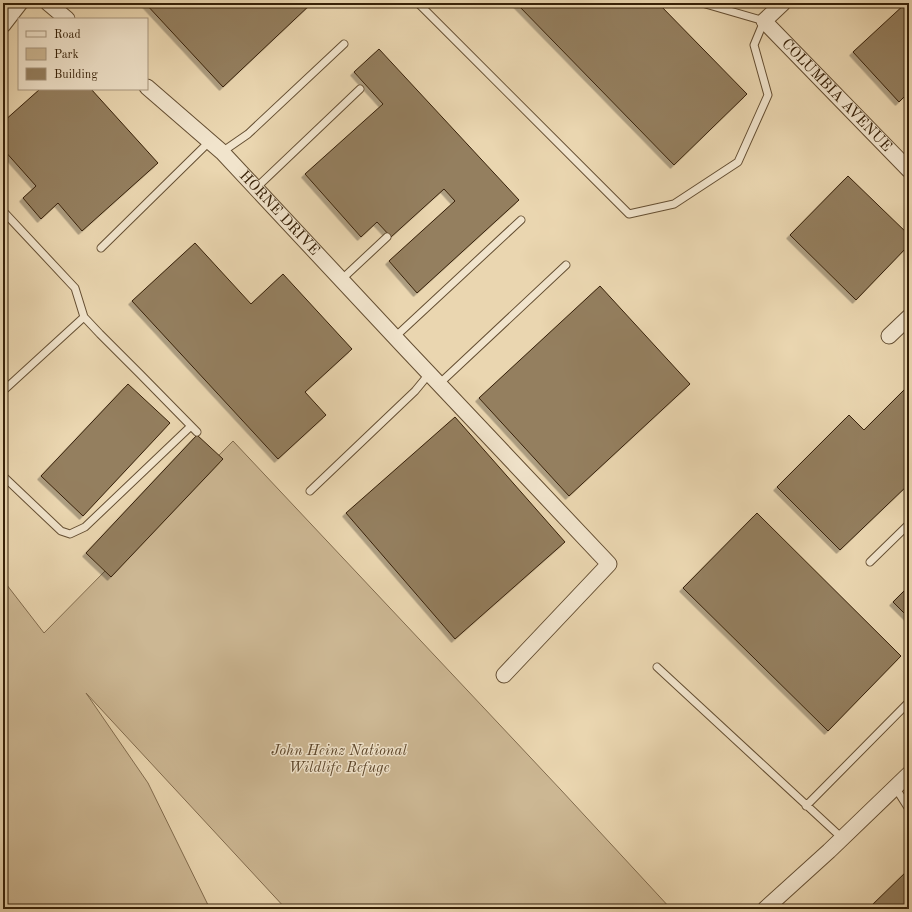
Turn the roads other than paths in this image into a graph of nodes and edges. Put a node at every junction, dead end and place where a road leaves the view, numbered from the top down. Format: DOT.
graph roads {
  1 [pos="20,3"];
  2 [pos="48,3"];
  3 [pos="418,3"];
  4 [pos="702,3"];
  5 [pos="783,3"];
  6 [pos="66,18"];
  7 [pos="764,21"];
  8 [pos="3,25"];
  9 [pos="344,44"];
  10 [pos="148,88"];
  11 [pos="360,89"];
  12 [pos="210,141"];
  13 [pos="222,152"];
  14 [pos="909,170"];
  15 [pos="256,188"];
  16 [pos="3,211"];
  17 [pos="521,220"];
  18 [pos="387,237"];
  19 [pos="101,248"];
  20 [pos="566,264"];
  21 [pos="342,280"];
  22 [pos="84,317"];
  23 [pos="909,317"];
  24 [pos="889,336"];
  25 [pos="400,343"];
  26 [pos="434,379"];
  27 [pos="3,390"];
  28 [pos="191,426"];
  29 [pos="197,432"];
  30 [pos="3,476"];
  31 [pos="310,491"];
  32 [pos="909,524"];
  33 [pos="870,562"];
  34 [pos="657,667"];
  35 [pos="504,675"];
  36 [pos="909,702"];
  37 [pos="909,774"];
  38 [pos="895,787"];
  39 [pos="806,806"];
  40 [pos="909,809"];
  41 [pos="842,838"];
  42 [pos="765,909"];
  1 -- 8 [label="street"];
  2 -- 6 [label="street"];
  3 -- 7 [label="lane"];
  4 -- 7 [label="lane"];
  5 -- 7 [label="street"];
  7 -- 14 [label="street, COLUMBIA AVENUE"];
  9 -- 13 [label="lane"];
  10 -- 12 [label="street, HORNE DRIVE"];
  11 -- 15 [label="lane"];
  12 -- 13 [label="street, HORNE DRIVE"];
  12 -- 19 [label="lane"];
  13 -- 15 [label="street, HORNE DRIVE"];
  15 -- 21 [label="street, HORNE DRIVE"];
  16 -- 22 [label="lane"];
  17 -- 25 [label="lane"];
  18 -- 21 [label="lane"];
  20 -- 26 [label="lane"];
  21 -- 25 [label="street, HORNE DRIVE"];
  22 -- 27 [label="lane"];
  22 -- 28 [label="lane"];
  23 -- 24 [label="street"];
  25 -- 26 [label="street, HORNE DRIVE"];
  26 -- 31 [label="lane"];
  26 -- 35 [label="street, HORNE DRIVE"];
  28 -- 29 [label="lane"];
  28 -- 30 [label="lane"];
  32 -- 33 [label="lane"];
  34 -- 39 [label="lane"];
  36 -- 39 [label="lane"];
  37 -- 38 [label="street"];
  38 -- 40 [label="lane"];
  38 -- 41 [label="street"];
  39 -- 41 [label="lane"];
  41 -- 42 [label="street"];
}
